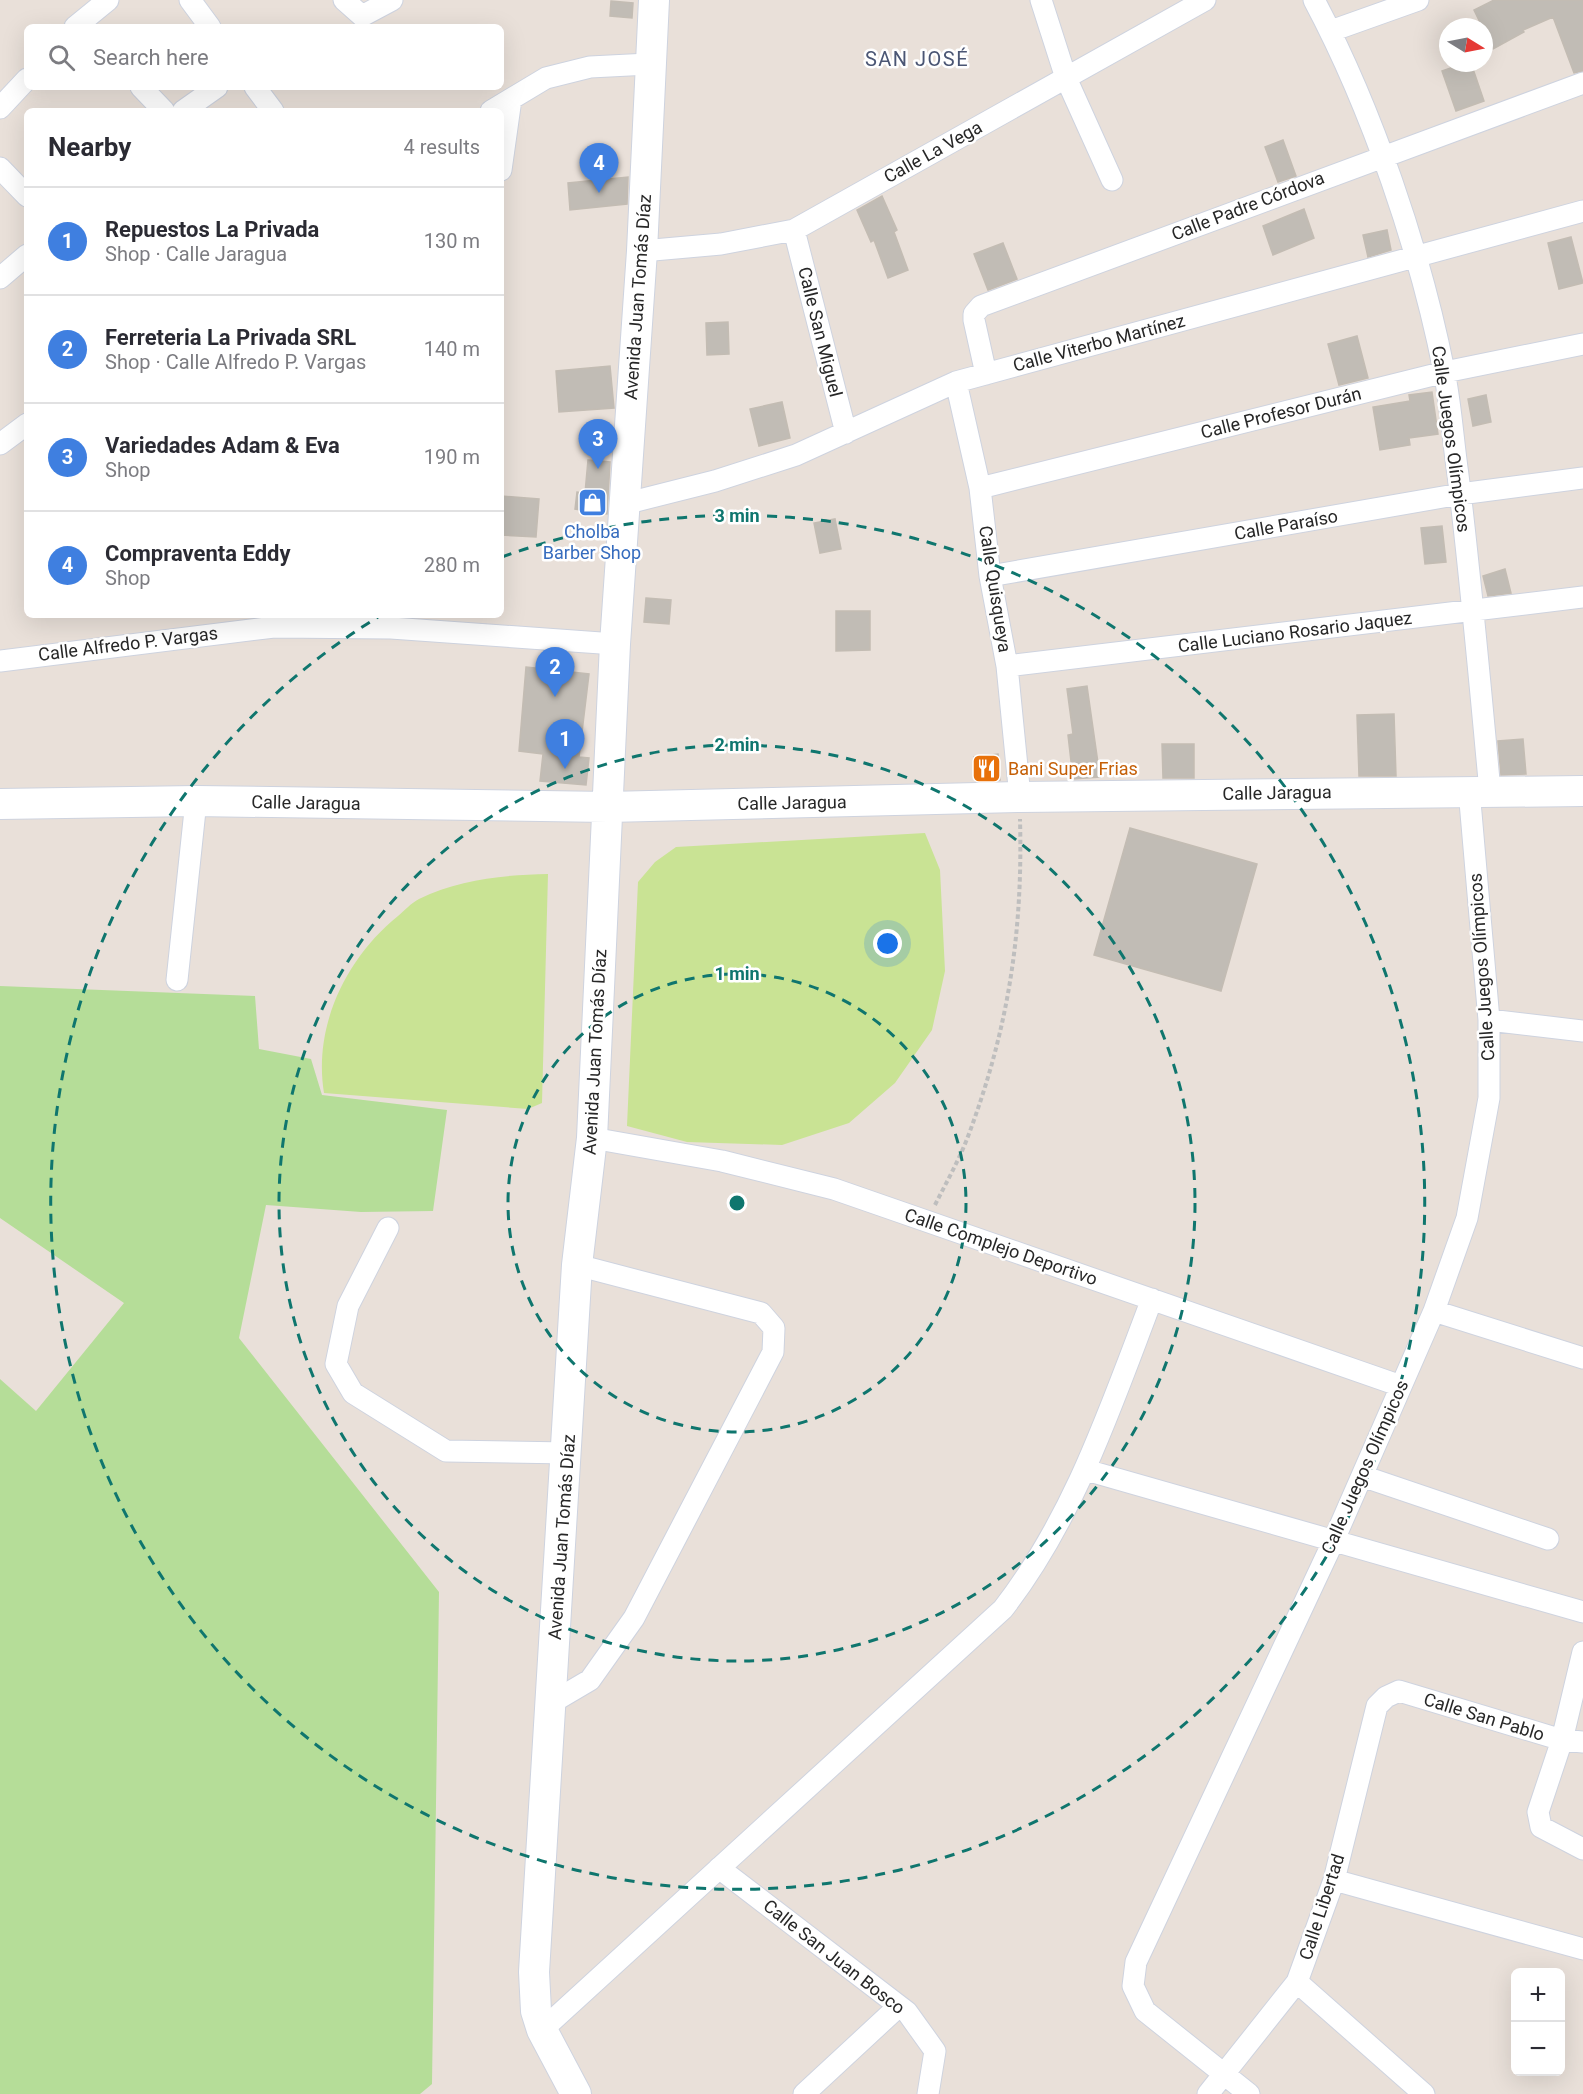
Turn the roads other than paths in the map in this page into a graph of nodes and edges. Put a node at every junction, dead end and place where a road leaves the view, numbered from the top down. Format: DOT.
graph roads {
  1 [pos="108,0"];
  2 [pos="190,0"];
  3 [pos="345,0"];
  4 [pos="392,0"];
  5 [pos="654,0"];
  6 [pos="1041,0"];
  7 [pos="1205,0"];
  8 [pos="1314,0"];
  9 [pos="1418,0"];
  10 [pos="81,24"];
  11 [pos="208,24"];
  12 [pos="1331,31"];
  13 [pos="650,64"];
  14 [pos="1066,78"];
  15 [pos="24,82"];
  16 [pos="1583,83"];
  17 [pos="144,90"];
  18 [pos="213,90"];
  19 [pos="257,90"];
  20 [pos="511,99"];
  21 [pos="0,108"];
  22 [pos="161,108"];
  23 [pos="187,108"];
  24 [pos="271,108"];
  25 [pos="496,108"];
  26 [pos="504,149"];
  27 [pos="1382,156"];
  28 [pos="0,168"];
  29 [pos="1112,180"];
  30 [pos="24,193"];
  31 [pos="1583,211"];
  32 [pos="795,230"];
  33 [pos="642,251"];
  34 [pos="1416,256"];
  35 [pos="24,258"];
  36 [pos="0,279"];
  37 [pos="1583,344"];
  38 [pos="1445,372"];
  39 [pos="987,374"];
  40 [pos="956,382"];
  41 [pos="24,426"];
  42 [pos="846,433"];
  43 [pos="0,444"];
  44 [pos="1583,478"];
  45 [pos="980,488"];
  46 [pos="1460,494"];
  47 [pos="624,504"];
  48 [pos="990,576"];
  49 [pos="1583,597"];
  50 [pos="1474,611"];
  51 [pos="236,623"];
  52 [pos="615,644"];
  53 [pos="0,661"];
  54 [pos="1007,666"];
  55 [pos="1479,790"];
  56 [pos="1583,791"];
  57 [pos="1020,797"];
  58 [pos="196,801"];
  59 [pos="0,804"];
  60 [pos="608,807"];
  61 [pos="177,980"];
  62 [pos="1489,1020"];
  63 [pos="1583,1031"];
  64 [pos="592,1138"];
  65 [pos="388,1228"];
  66 [pos="577,1265"];
  67 [pos="1152,1299"];
  68 [pos="1434,1311"];
  69 [pos="1583,1358"];
  70 [pos="1401,1386"];
  71 [pos="568,1453"];
  72 [pos="1086,1470"];
  73 [pos="1362,1476"];
  74 [pos="1548,1539"];
  75 [pos="1333,1542"];
  76 [pos="1583,1612"];
  77 [pos="1583,1652"];
  78 [pos="1386,1697"];
  79 [pos="551,1703"];
  80 [pos="1572,1741"];
  81 [pos="1583,1849"];
  82 [pos="719,1868"];
  83 [pos="1334,1880"];
  84 [pos="1583,1949"];
  85 [pos="1297,1982"];
  86 [pos="899,2006"];
  87 [pos="542,2030"];
  88 [pos="1226,2074"];
  89 [pos="572,2092"];
  90 [pos="804,2094"];
  91 [pos="928,2094"];
  92 [pos="1209,2094"];
  93 [pos="1249,2094"];
  94 [pos="1424,2094"];
  1 -- 10 [label="street"];
  2 -- 11 [label="street"];
  3 -- 4 [label="street"];
  5 -- 13 [label="street, Avenida Juan Tomás Díaz"];
  6 -- 14 [label="street"];
  7 -- 14 [label="street, Calle La Vega"];
  8 -- 12 [label="street, Calle Juegos Olímpicos"];
  9 -- 12 [label="street"];
  12 -- 27 [label="street, Calle Juegos Olímpicos"];
  13 -- 20 [label="street"];
  13 -- 33 [label="street, Avenida Juan Tomás Díaz"];
  14 -- 29 [label="street"];
  14 -- 32 [label="street, Calle La Vega"];
  15 -- 21 [label="street"];
  16 -- 27 [label="street, Calle Padre Córdova"];
  17 -- 22 [label="street"];
  18 -- 23 [label="street"];
  19 -- 24 [label="street"];
  20 -- 25 [label="street"];
  20 -- 26 [label="street"];
  27 -- 34 [label="street, Calle Juegos Olímpicos"];
  27 -- 39 [label="street, Calle Padre Córdova"];
  28 -- 30 [label="street"];
  31 -- 34 [label="street, Calle Viterbo Martínez"];
  32 -- 33 [label="street, Calle La Vega"];
  32 -- 42 [label="street, Calle San Miguel"];
  33 -- 47 [label="street, Avenida Juan Tomás Díaz"];
  34 -- 38 [label="street, Calle Juegos Olímpicos"];
  34 -- 39 [label="street, Calle Viterbo Martínez"];
  35 -- 36 [label="street"];
  37 -- 38 [label="street, Calle Profesor Durán"];
  38 -- 45 [label="street, Calle Profesor Durán"];
  38 -- 46 [label="street, Calle Juegos Olímpicos"];
  39 -- 40 [label="street, Calle Viterbo Martínez"];
  40 -- 42 [label="street, Calle Viterbo Martínez"];
  40 -- 45 [label="street, Calle Quisqueya"];
  41 -- 43 [label="street"];
  42 -- 47 [label="street, Calle Viterbo Martínez"];
  44 -- 46 [label="street, Calle Paraíso"];
  45 -- 48 [label="street, Calle Quisqueya"];
  46 -- 48 [label="street, Calle Paraíso"];
  46 -- 50 [label="street, Calle Juegos Olímpicos"];
  47 -- 52 [label="street, Avenida Juan Tomás Díaz"];
  48 -- 54 [label="street, Calle Quisqueya"];
  49 -- 50 [label="street, Calle Luciano Rosario Jaquez"];
  50 -- 54 [label="street, Calle Luciano Rosario Jaquez"];
  50 -- 55 [label="street, Calle Juegos Olímpicos"];
  51 -- 52 [label="street, Calle Alfredo P. Vargas"];
  51 -- 53 [label="street, Calle Alfredo P. Vargas"];
  52 -- 60 [label="street, Avenida Juan Tomás Díaz"];
  54 -- 57 [label="street, Calle Quisqueya"];
  55 -- 56 [label="street, Calle Jaragua"];
  55 -- 57 [label="street, Calle Jaragua"];
  55 -- 62 [label="street, Calle Juegos Olímpicos"];
  57 -- 60 [label="street, Calle Jaragua"];
  58 -- 59 [label="street, Calle Jaragua"];
  58 -- 60 [label="street, Calle Jaragua"];
  58 -- 61 [label="street"];
  60 -- 64 [label="street, Avenida Juan Tomás Díaz"];
  62 -- 63 [label="street"];
  62 -- 68 [label="street, Calle Juegos Olímpicos"];
  64 -- 66 [label="street, Avenida Juan Tomás Díaz"];
  64 -- 67 [label="street, Calle Complejo Deportivo"];
  65 -- 71 [label="street"];
  66 -- 71 [label="street, Avenida Juan Tomás Díaz"];
  66 -- 79 [label="street"];
  67 -- 70 [label="street, Calle Complejo Deportivo"];
  67 -- 72 [label="street"];
  68 -- 69 [label="street"];
  68 -- 70 [label="street, Calle Juegos Olímpicos"];
  70 -- 73 [label="street, Calle Juegos Olímpicos"];
  71 -- 79 [label="street, Avenida Juan Tomás Díaz"];
  72 -- 75 [label="street"];
  72 -- 82 [label="street"];
  73 -- 74 [label="street"];
  73 -- 75 [label="street, Calle Juegos Olímpicos"];
  75 -- 76 [label="street"];
  75 -- 88 [label="street, Calle Juegos Olímpicos"];
  77 -- 80 [label="street"];
  78 -- 80 [label="street, Calle San Pablo"];
  78 -- 83 [label="street, Calle Libertad"];
  79 -- 87 [label="street, Avenida Juan Tomás Díaz"];
  80 -- 81 [label="street"];
  82 -- 86 [label="street, Calle San Juan Bosco"];
  82 -- 87 [label="street"];
  83 -- 84 [label="street"];
  83 -- 85 [label="street, Calle Libertad"];
  85 -- 88 [label="street, Calle Libertad"];
  85 -- 94 [label="street"];
  86 -- 90 [label="street"];
  86 -- 91 [label="street, Calle San Juan Bosco"];
  87 -- 89 [label="street, Avenida Juan Tomás Díaz"];
  88 -- 92 [label="street, Calle Libertad"];
  88 -- 93 [label="street, Calle Juegos Olímpicos"];
}
